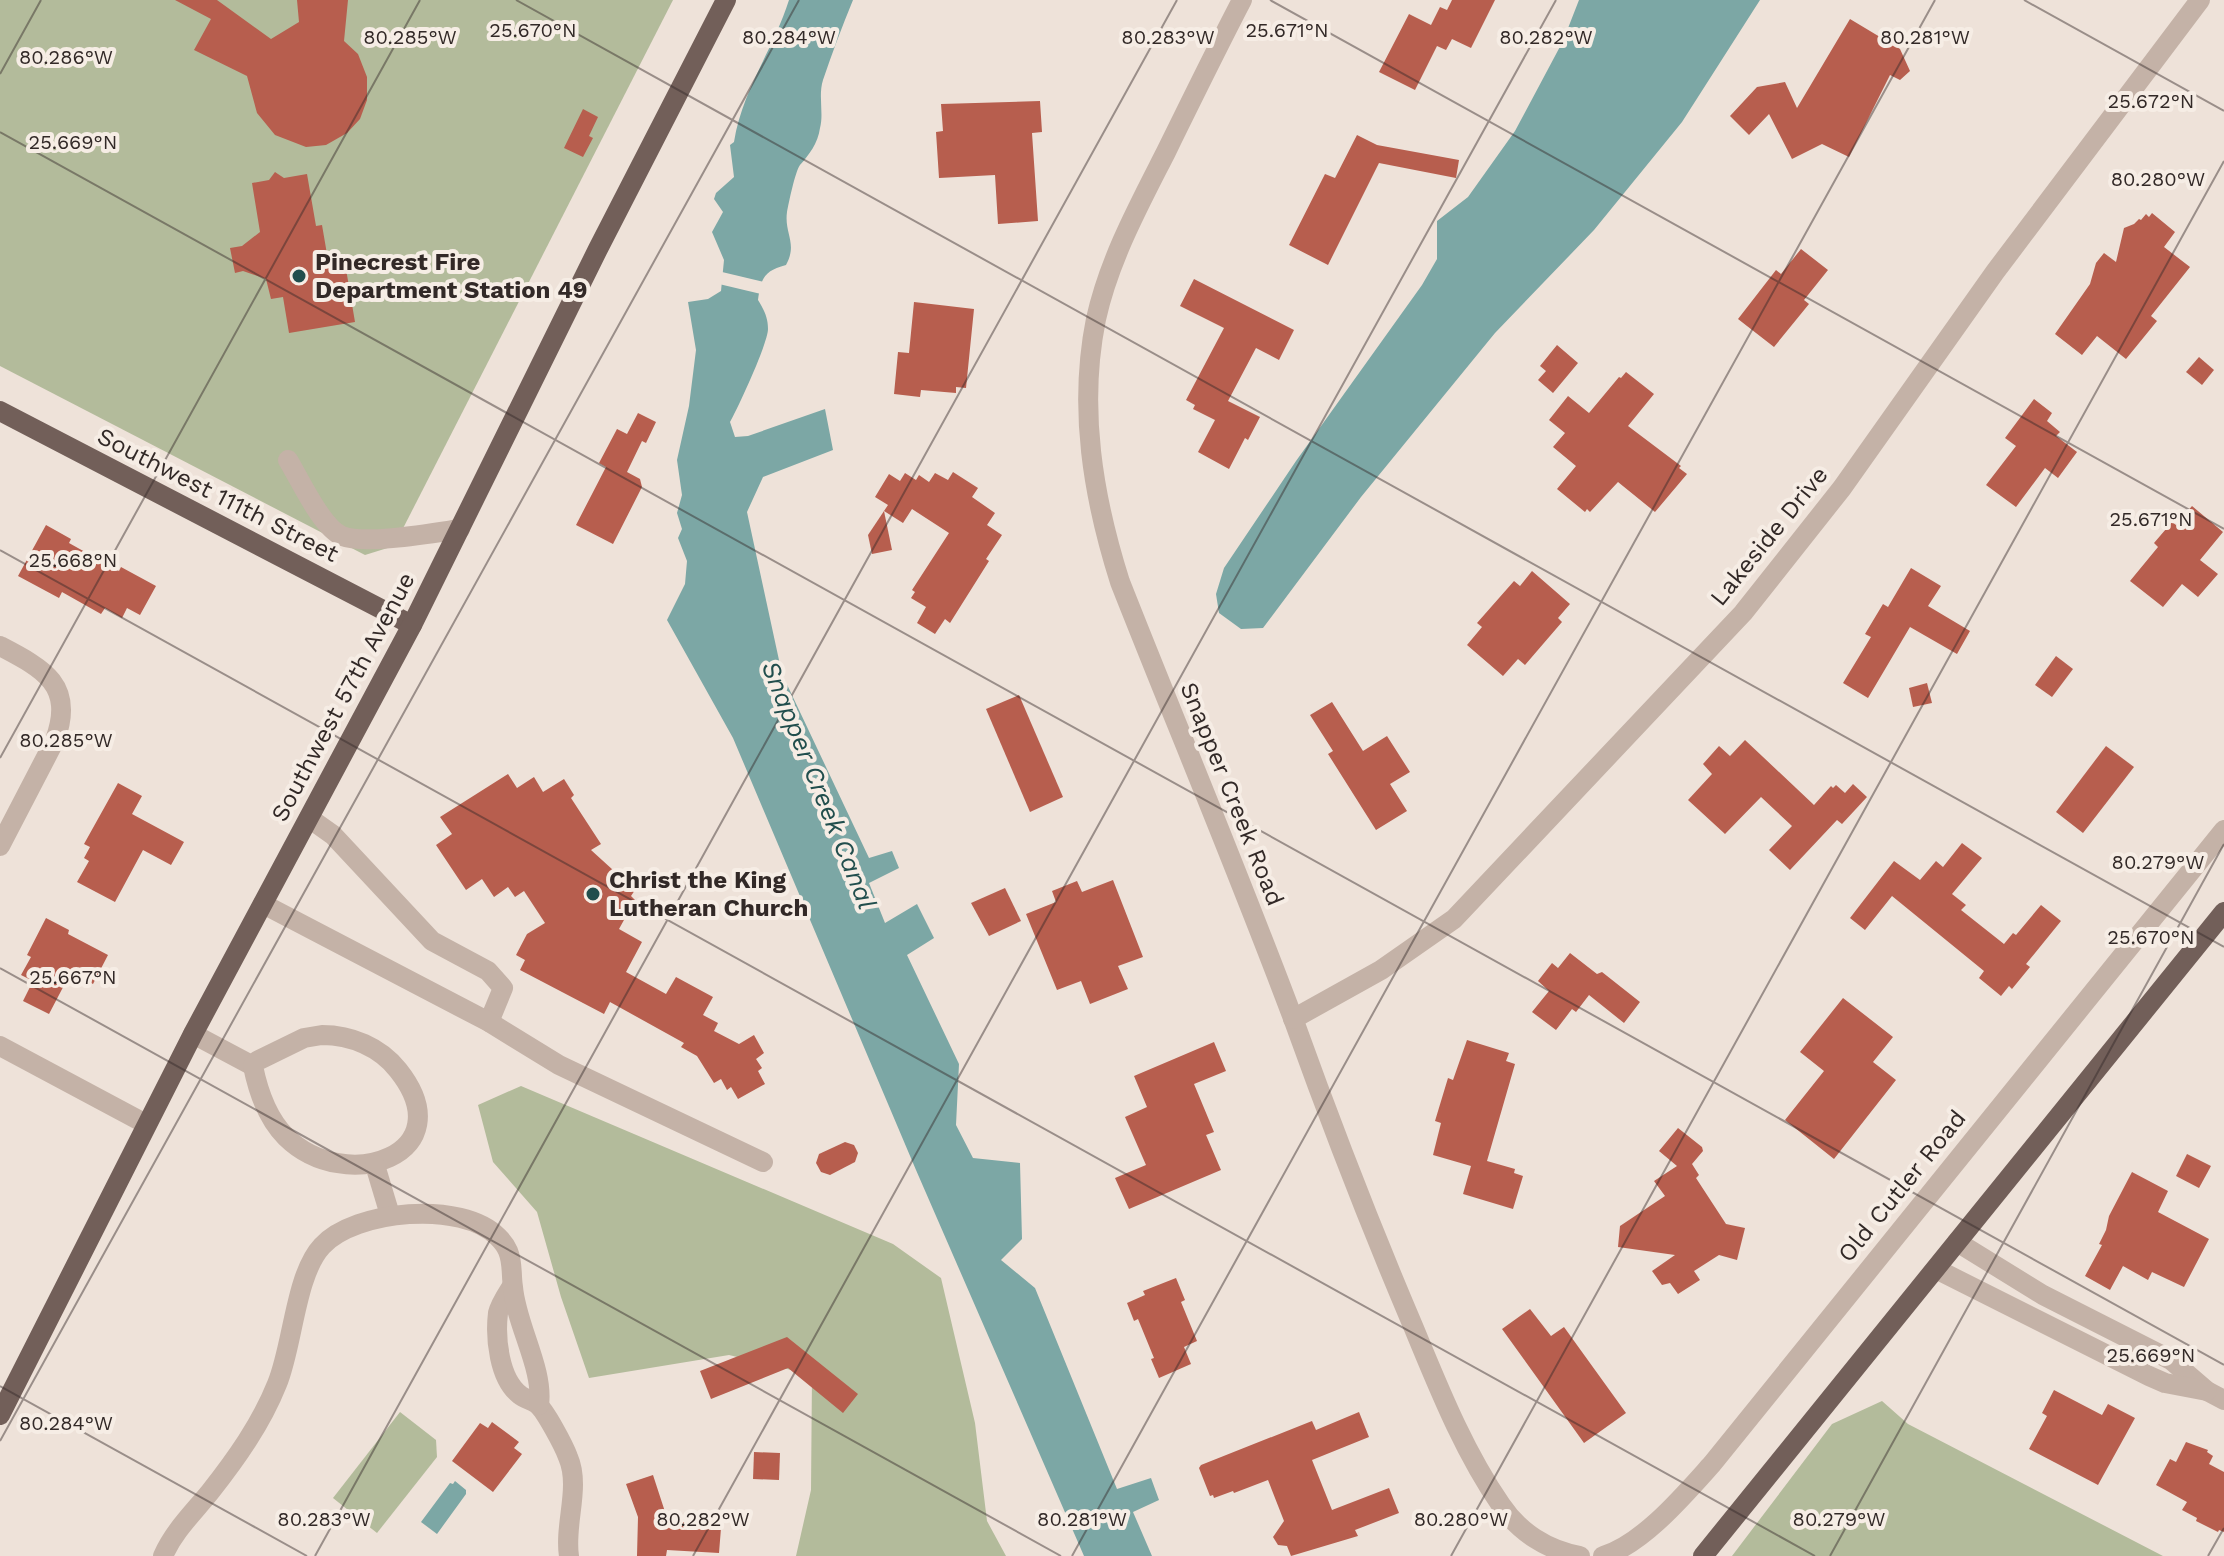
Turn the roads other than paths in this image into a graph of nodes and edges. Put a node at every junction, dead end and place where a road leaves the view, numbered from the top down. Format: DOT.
graph roads {
  1 [pos="726,0"];
  2 [pos="1242,0"];
  3 [pos="2200,0"];
  4 [pos="0,411"];
  5 [pos="288,460"];
  6 [pos="460,529"];
  7 [pos="412,625"];
  8 [pos="0,646"];
  9 [pos="309,818"];
  10 [pos="2224,830"];
  11 [pos="0,846"];
  12 [pos="263,904"];
  13 [pos="2224,912"];
  14 [pos="1293,1019"];
  15 [pos="489,1022"];
  16 [pos="193,1034"];
  17 [pos="0,1046"];
  18 [pos="253,1066"];
  19 [pos="146,1124"];
  20 [pos="763,1162"];
  21 [pos="375,1165"];
  22 [pos="390,1215"];
  23 [pos="1957,1242"];
  24 [pos="1936,1269"];
  25 [pos="512,1286"];
  26 [pos="2084,1316"];
  27 [pos="2073,1338"];
  28 [pos="2215,1396"];
  29 [pos="539,1405"];
  30 [pos="0,1415"];
  31 [pos="1554,1553"];
  32 [pos="163,1556"];
  33 [pos="569,1556"];
  34 [pos="1580,1556"];
  35 [pos="1603,1556"];
  36 [pos="1703,1556"];
  1 -- 6 [label="main road, Southwest 57th Avenue"];
  2 -- 14 [label="street, Snapper Creek Road"];
  3 -- 14 [label="street, Lakeside Drive"];
  4 -- 7 [label="main road, Southwest 111th Street"];
  5 -- 6 [label="street"];
  6 -- 7 [label="main road, Southwest 57th Avenue"];
  7 -- 9 [label="main road, Southwest 57th Avenue"];
  8 -- 11 [label="street"];
  9 -- 12 [label="main road, Southwest 57th Avenue"];
  9 -- 15 [label="street"];
  10 -- 35 [label="street, Old Cutler Road"];
  12 -- 15 [label="street"];
  12 -- 16 [label="main road, Southwest 57th Avenue"];
  13 -- 23 [label="main road"];
  14 -- 31 [label="street, Snapper Creek Road"];
  15 -- 20 [label="street"];
  16 -- 18 [label="street"];
  16 -- 19 [label="main road, Southwest 57th Avenue"];
  17 -- 19 [label="street"];
  18 -- 21 [label="street"];
  18 -- 21 [label="street"];
  19 -- 30 [label="main road, Southwest 57th Avenue"];
  21 -- 22 [label="street"];
  22 -- 25 [label="street"];
  22 -- 32 [label="street"];
  23 -- 24 [label="main road"];
  23 -- 26 [label="street"];
  24 -- 27 [label="street"];
  24 -- 36 [label="main road"];
  25 -- 29 [label="street"];
  25 -- 29 [label="street"];
  26 -- 27 [label="street"];
  26 -- 28 [label="street"];
  27 -- 28 [label="street"];
  29 -- 33 [label="street"];
  31 -- 34 [label="street, Snapper Creek Road"];
}
